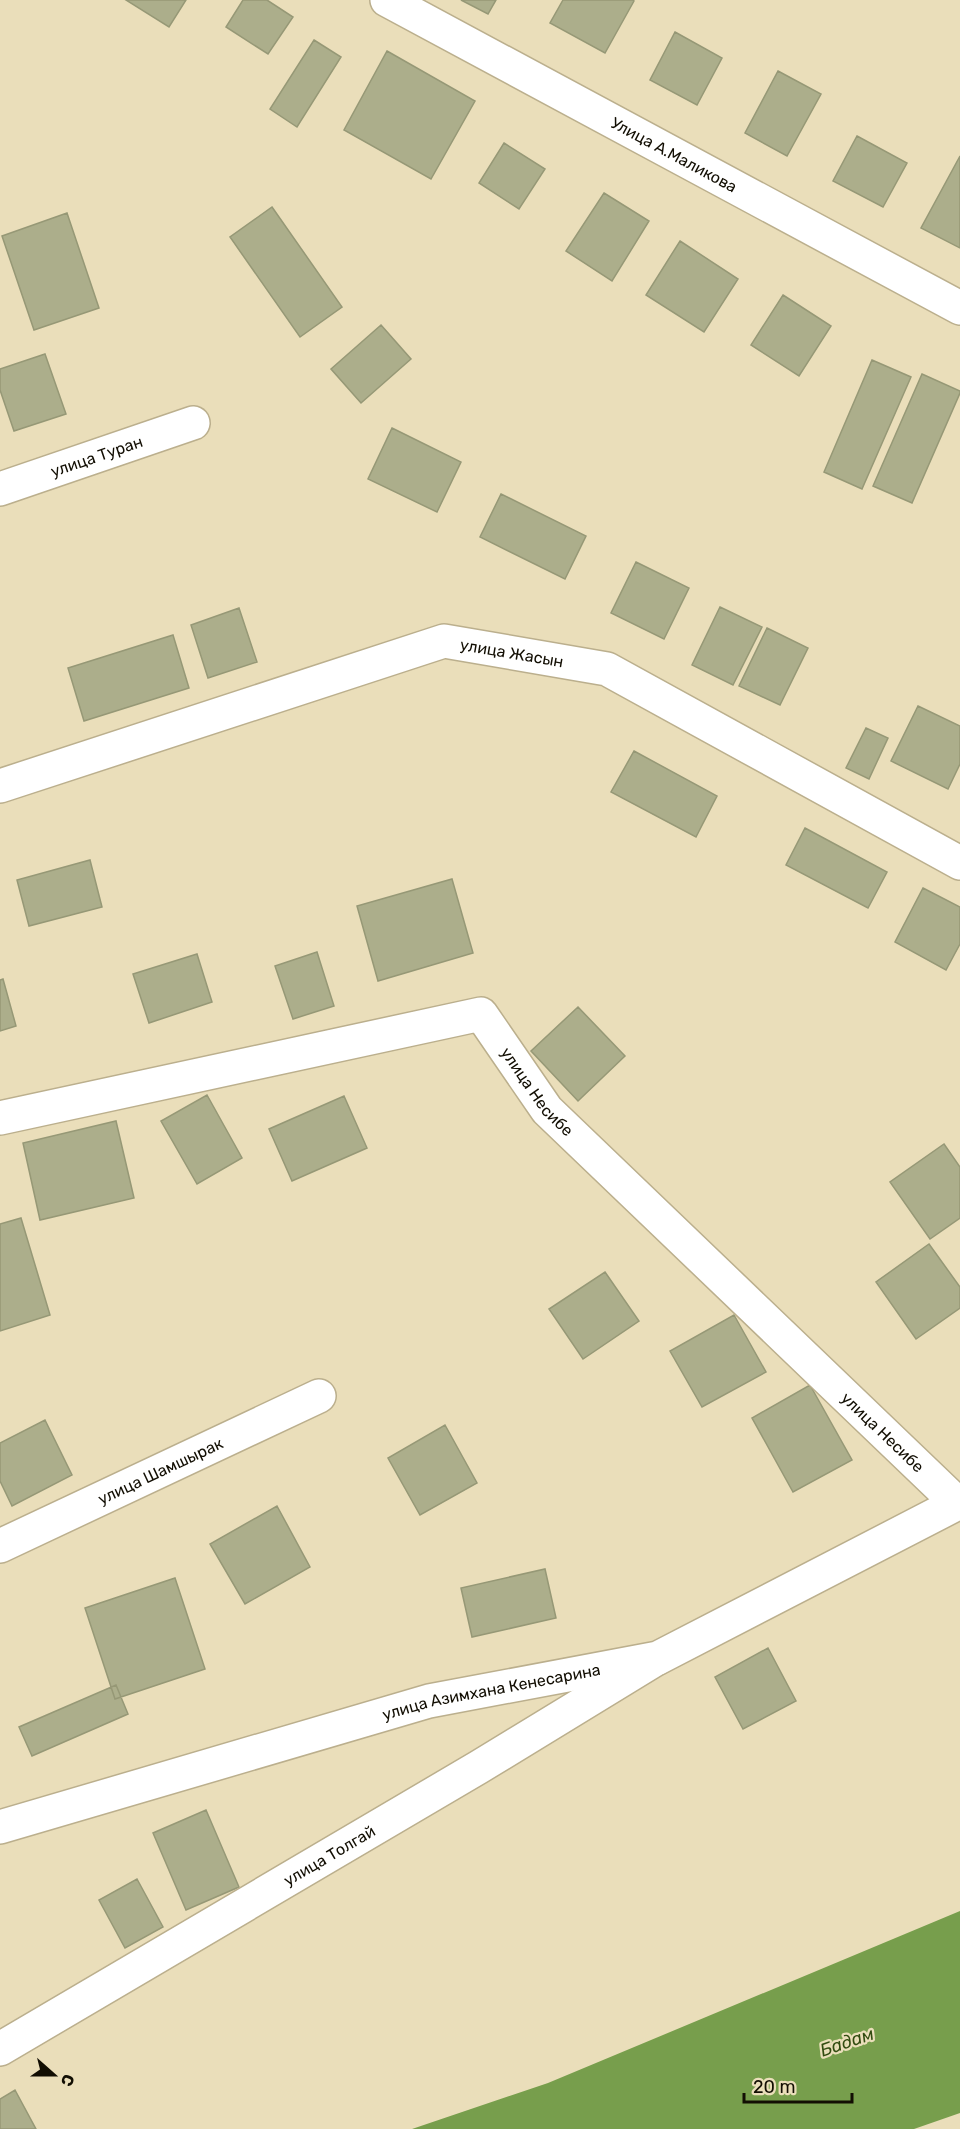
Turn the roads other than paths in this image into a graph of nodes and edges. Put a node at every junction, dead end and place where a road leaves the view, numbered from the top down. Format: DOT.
graph roads {
  1 [pos="387,0"];
  2 [pos="960,308"];
  3 [pos="193,423"];
  4 [pos="0,489"];
  5 [pos="0,786"];
  6 [pos="960,863"];
  7 [pos="0,1118"];
  8 [pos="319,1396"];
  9 [pos="959,1502"];
  10 [pos="0,1546"];
  11 [pos="658,1658"];
  12 [pos="0,1827"];
  13 [pos="0,2049"];
  1 -- 2 [label="street, Улица А.Маликова"];
  3 -- 4 [label="street, улица Туран"];
  5 -- 6 [label="street, улица Жасын"];
  7 -- 9 [label="street, улица Несибе"];
  8 -- 10 [label="street, улица Шамшырак"];
  9 -- 11 [label="street, улица Азимхана Кенесарина"];
  11 -- 12 [label="street, улица Азимхана Кенесарина"];
  11 -- 13 [label="street, улица Толгай"];
}
